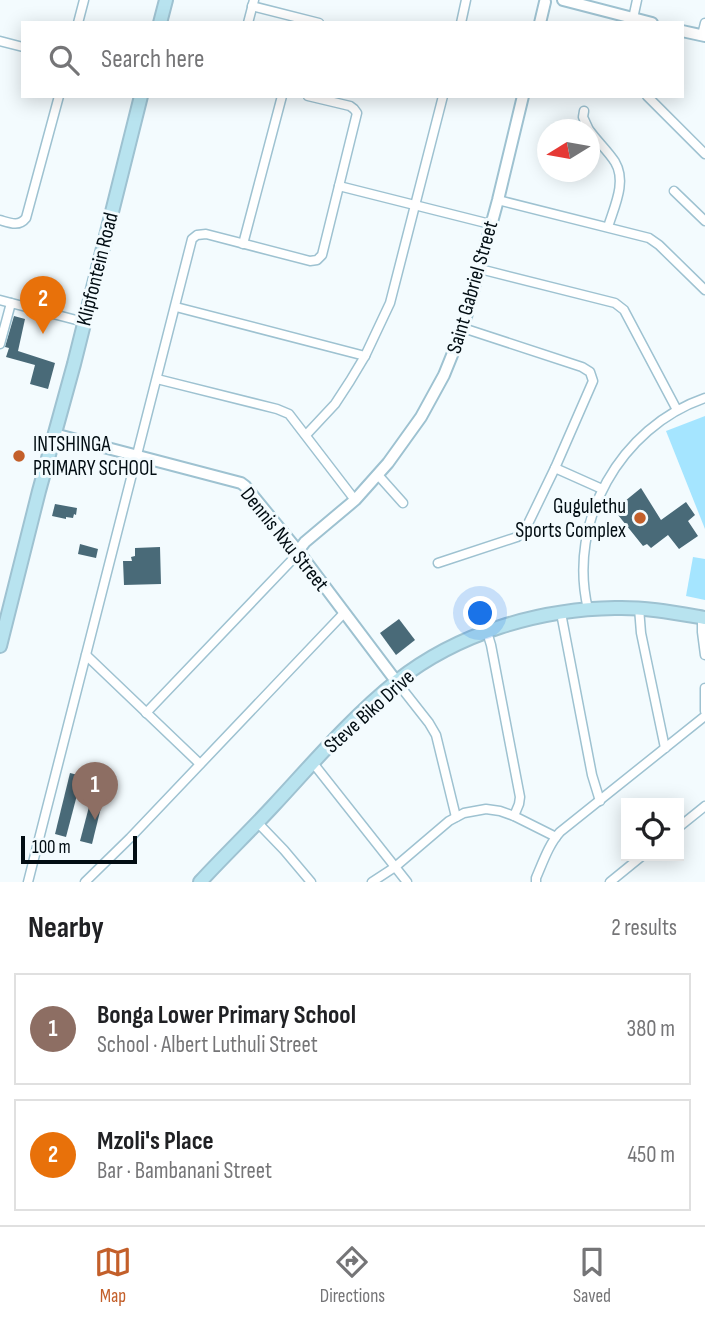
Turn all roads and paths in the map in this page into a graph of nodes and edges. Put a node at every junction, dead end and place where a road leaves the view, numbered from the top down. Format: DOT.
graph roads {
  1 [pos="84,0"];
  2 [pos="166,0"];
  3 [pos="466,0"];
  4 [pos="563,0"];
  5 [pos="637,0"];
  6 [pos="546,1"];
  7 [pos="253,3"];
  8 [pos="632,20"];
  9 [pos="79,21"];
  10 [pos="161,21"];
  11 [pos="248,21"];
  12 [pos="312,21"];
  13 [pos="461,21"];
  14 [pos="541,21"];
  15 [pos="705,23"];
  16 [pos="684,31"];
  17 [pos="703,36"];
  18 [pos="0,41"];
  19 [pos="21,46"];
  20 [pos="58,98"];
  21 [pos="140,98"];
  22 [pos="281,98"];
  23 [pos="316,98"];
  24 [pos="442,98"];
  25 [pos="523,98"];
  26 [pos="649,98"];
  27 [pos="584,111"];
  28 [pos="584,119"];
  29 [pos="600,144"];
  30 [pos="705,154"];
  31 [pos="339,186"];
  32 [pos="674,191"];
  33 [pos="498,200"];
  34 [pos="415,206"];
  35 [pos="0,220"];
  36 [pos="705,221"];
  37 [pos="490,224"];
  38 [pos="608,228"];
  39 [pos="243,244"];
  40 [pos="480,269"];
  41 [pos="705,290"];
  42 [pos="0,300"];
  43 [pos="10,303"];
  44 [pos="176,307"];
  45 [pos="84,321"];
  46 [pos="463,328"];
  47 [pos="0,344"];
  48 [pos="365,356"];
  49 [pos="157,379"];
  50 [pos="705,398"];
  51 [pos="677,410"];
  52 [pos="54,434"];
  53 [pos="306,435"];
  54 [pos="137,454"];
  55 [pos="555,468"];
  56 [pos="378,475"];
  57 [pos="601,489"];
  58 [pos="355,499"];
  59 [pos="403,503"];
  60 [pos="298,551"];
  61 [pos="438,563"];
  62 [pos="639,608"];
  63 [pos="588,610"];
  64 [pos="344,613"];
  65 [pos="561,613"];
  66 [pos="704,618"];
  67 [pos="487,632"];
  68 [pos="0,646"];
  69 [pos="86,655"];
  70 [pos="705,656"];
  71 [pos="396,681"];
  72 [pos="705,688"];
  73 [pos="146,713"];
  74 [pos="705,714"];
  75 [pos="664,748"];
  76 [pos="313,763"];
  77 [pos="200,764"];
  78 [pos="600,801"];
  79 [pos="705,806"];
  80 [pos="514,816"];
  81 [pos="456,817"];
  82 [pos="258,823"];
  83 [pos="684,823"];
  84 [pos="556,837"];
  85 [pos="636,861"];
  86 [pos="395,867"];
  87 [pos="208,879"];
  88 [pos="28,882"];
  89 [pos="85,882"];
  90 [pos="311,882"];
  91 [pos="372,882"];
  92 [pos="407,882"];
  93 [pos="536,882"];
  94 [pos="610,882"];
  1 -- 9 [label="street"];
  2 -- 10 [label="main road"];
  3 -- 13 [label="street"];
  4 -- 8 [label="street"];
  5 -- 8 [label="street"];
  6 -- 14 [label="street"];
  7 -- 11 [label="street"];
  7 -- 12 [label="street"];
  15 -- 17 [label="street"];
  16 -- 17 [label="street"];
  18 -- 19 [label="street"];
  20 -- 35 [label="street"];
  21 -- 45 [label="main road, Klipfontein Road"];
  22 -- 39 [label="street"];
  23 -- 31 [label="street"];
  24 -- 34 [label="street"];
  25 -- 33 [label="street, Saint Gabriel Street"];
  26 -- 30 [label="street"];
  27 -- 28 [label="street"];
  29 -- 38 [label="street"];
  31 -- 34 [label="street"];
  31 -- 39 [label="street"];
  32 -- 36 [label="street"];
  33 -- 37 [label="street, Saint Gabriel Street"];
  33 -- 38 [label="street"];
  34 -- 37 [label="street"];
  34 -- 48 [label="street"];
  37 -- 40 [label="street, Saint Gabriel Street"];
  38 -- 41 [label="street"];
  39 -- 44 [label="street"];
  40 -- 46 [label="street, Saint Gabriel Street"];
  40 -- 51 [label="street"];
  42 -- 43 [label="street"];
  43 -- 45 [label="street"];
  43 -- 47 [label="street"];
  44 -- 48 [label="street"];
  44 -- 49 [label="street"];
  45 -- 52 [label="main road, Klipfontein Road"];
  46 -- 55 [label="street"];
  46 -- 56 [label="street, Saint Gabriel Street"];
  48 -- 53 [label="street"];
  49 -- 53 [label="street"];
  49 -- 54 [label="street"];
  50 -- 51 [label="street"];
  51 -- 57 [label="street"];
  52 -- 54 [label="street, Dennis Nxu Street"];
  52 -- 68 [label="main road, Klipfontein Road"];
  53 -- 58 [label="street"];
  54 -- 60 [label="street, Dennis Nxu Street"];
  54 -- 69 [label="street"];
  55 -- 57 [label="street"];
  55 -- 61 [label="street"];
  56 -- 58 [label="street, Saint Gabriel Street"];
  56 -- 59 [label="street"];
  57 -- 63 [label="street"];
  58 -- 60 [label="street, Saint Gabriel Street"];
  60 -- 64 [label="street, Dennis Nxu Street"];
  60 -- 73 [label="street"];
  62 -- 63 [label="main road, Steve Biko Drive"];
  62 -- 66 [label="main road, Steve Biko Drive"];
  62 -- 75 [label="street"];
  63 -- 65 [label="main road, Steve Biko Drive"];
  64 -- 71 [label="street, Dennis Nxu Street"];
  64 -- 77 [label="street"];
  65 -- 67 [label="main road, Steve Biko Drive"];
  65 -- 78 [label="street"];
  66 -- 70 [label="street"];
  67 -- 71 [label="main road, Steve Biko Drive"];
  67 -- 80 [label="street"];
  69 -- 73 [label="street"];
  69 -- 88 [label="street"];
  71 -- 76 [label="main road, Steve Biko Drive"];
  71 -- 81 [label="street"];
  72 -- 74 [label="street"];
  73 -- 77 [label="street"];
  74 -- 75 [label="street"];
  75 -- 78 [label="street"];
  76 -- 82 [label="main road, Steve Biko Drive"];
  76 -- 86 [label="street"];
  77 -- 89 [label="street"];
  78 -- 84 [label="street"];
  79 -- 83 [label="street"];
  80 -- 81 [label="street"];
  80 -- 84 [label="street"];
  81 -- 86 [label="street"];
  82 -- 87 [label="main road, Steve Biko Drive"];
  82 -- 90 [label="street"];
  84 -- 93 [label="street"];
  85 -- 94 [label="street"];
  86 -- 91 [label="street"];
  86 -- 92 [label="street"];
}
